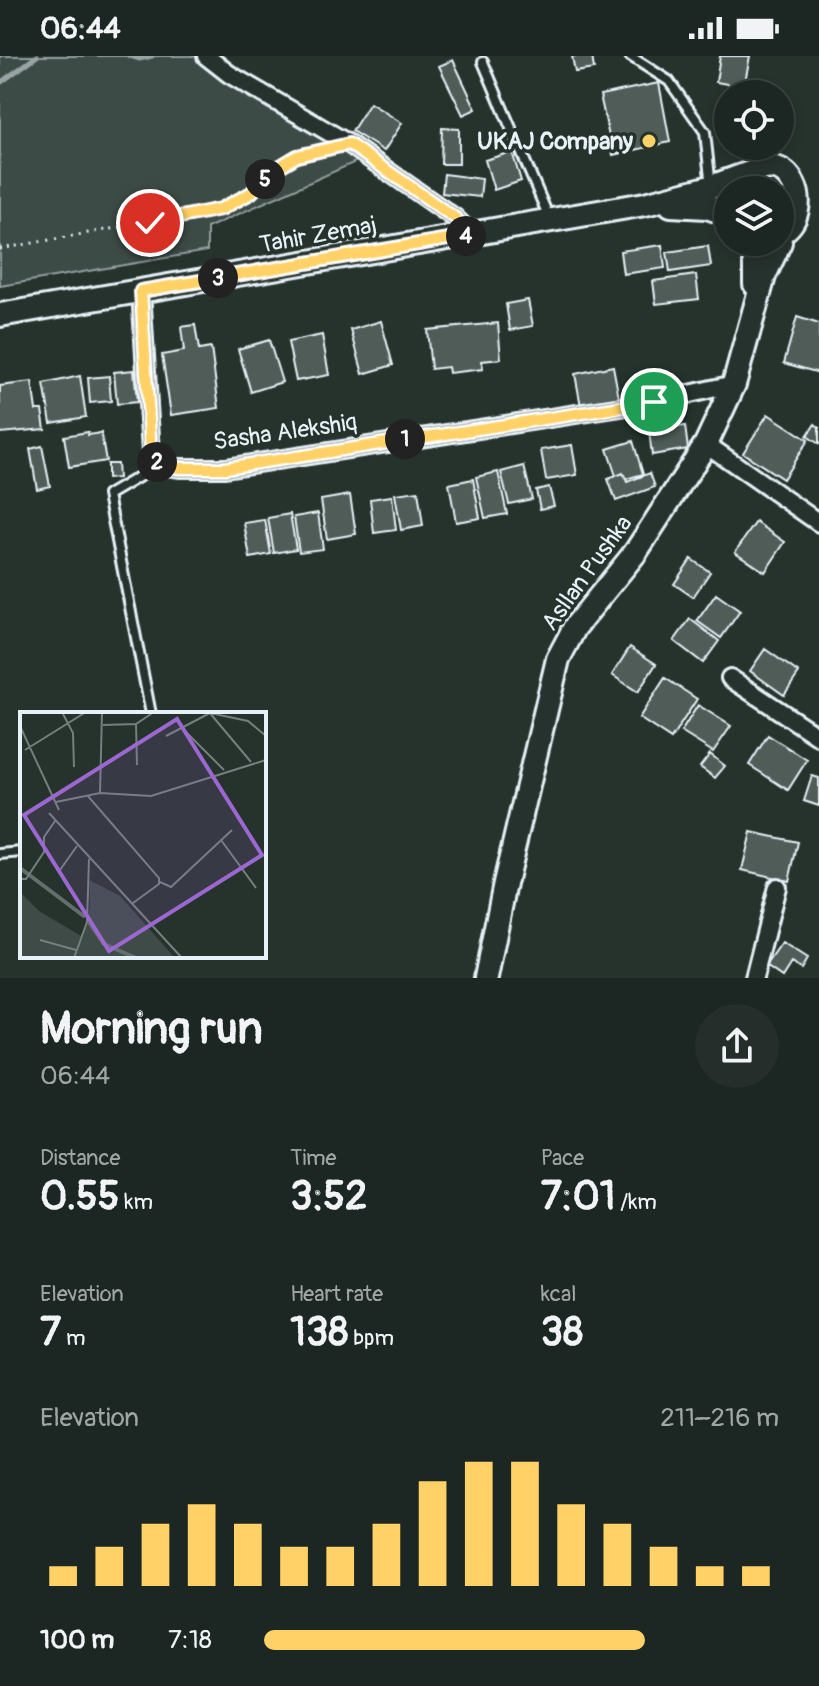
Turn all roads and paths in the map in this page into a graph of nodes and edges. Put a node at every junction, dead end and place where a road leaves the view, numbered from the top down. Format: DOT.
graph roads {
  1 [pos="206,56"];
  2 [pos="630,56"];
  3 [pos="483,62"];
  4 [pos="349,144"];
  5 [pos="758,170"];
  6 [pos="749,176"];
  7 [pos="809,185"];
  8 [pos="711,187"];
  9 [pos="645,204"];
  10 [pos="714,209"];
  11 [pos="817,218"];
  12 [pos="550,221"];
  13 [pos="794,222"];
  14 [pos="794,230"];
  15 [pos="472,235"];
  16 [pos="0,249"];
  17 [pos="755,256"];
  18 [pos="774,256"];
  19 [pos="141,291"];
  20 [pos="755,309"];
  21 [pos="0,315"];
  22 [pos="734,384"];
  23 [pos="706,444"];
  24 [pos="160,465"];
  25 [pos="819,523"];
  26 [pos="730,678"];
  27 [pos="151,712"];
  28 [pos="819,737"];
  29 [pos="20,852"];
  30 [pos="0,854"];
  31 [pos="777,887"];
  32 [pos="486,978"];
  33 [pos="754,978"];
  1 -- 4 [label="street"];
  2 -- 8 [label="lane"];
  3 -- 12 [label="lane"];
  4 -- 15 [label="street"];
  4 -- 16 [label="path"];
  5 -- 6 [label="main road"];
  5 -- 7 [label="main road"];
  5 -- 8 [label="main road, Tahir Zemaj"];
  7 -- 13 [label="main road, Asllan Pushka"];
  8 -- 9 [label="main road, Tahir Zemaj"];
  9 -- 10 [label="main road, Tahir Zemaj"];
  9 -- 12 [label="main road, Tahir Zemaj"];
  11 -- 14 [label="main road"];
  12 -- 15 [label="main road, Tahir Zemaj"];
  15 -- 19 [label="main road, Tahir Zemaj"];
  17 -- 20 [label="main road, Asllan Pushka"];
  18 -- 20 [label="main road, Asllan Pushka"];
  19 -- 21 [label="main road, Tahir Zemaj"];
  19 -- 24 [label="street"];
  20 -- 22 [label="main road, Asllan Pushka"];
  22 -- 23 [label="main road, Asllan Pushka"];
  22 -- 24 [label="street, Sasha Alekshiq"];
  23 -- 25 [label="street"];
  23 -- 32 [label="main road, Asllan Pushka"];
  24 -- 27 [label="lane"];
  26 -- 28 [label="street"];
  29 -- 30 [label="lane"];
  31 -- 33 [label="street"];
}
